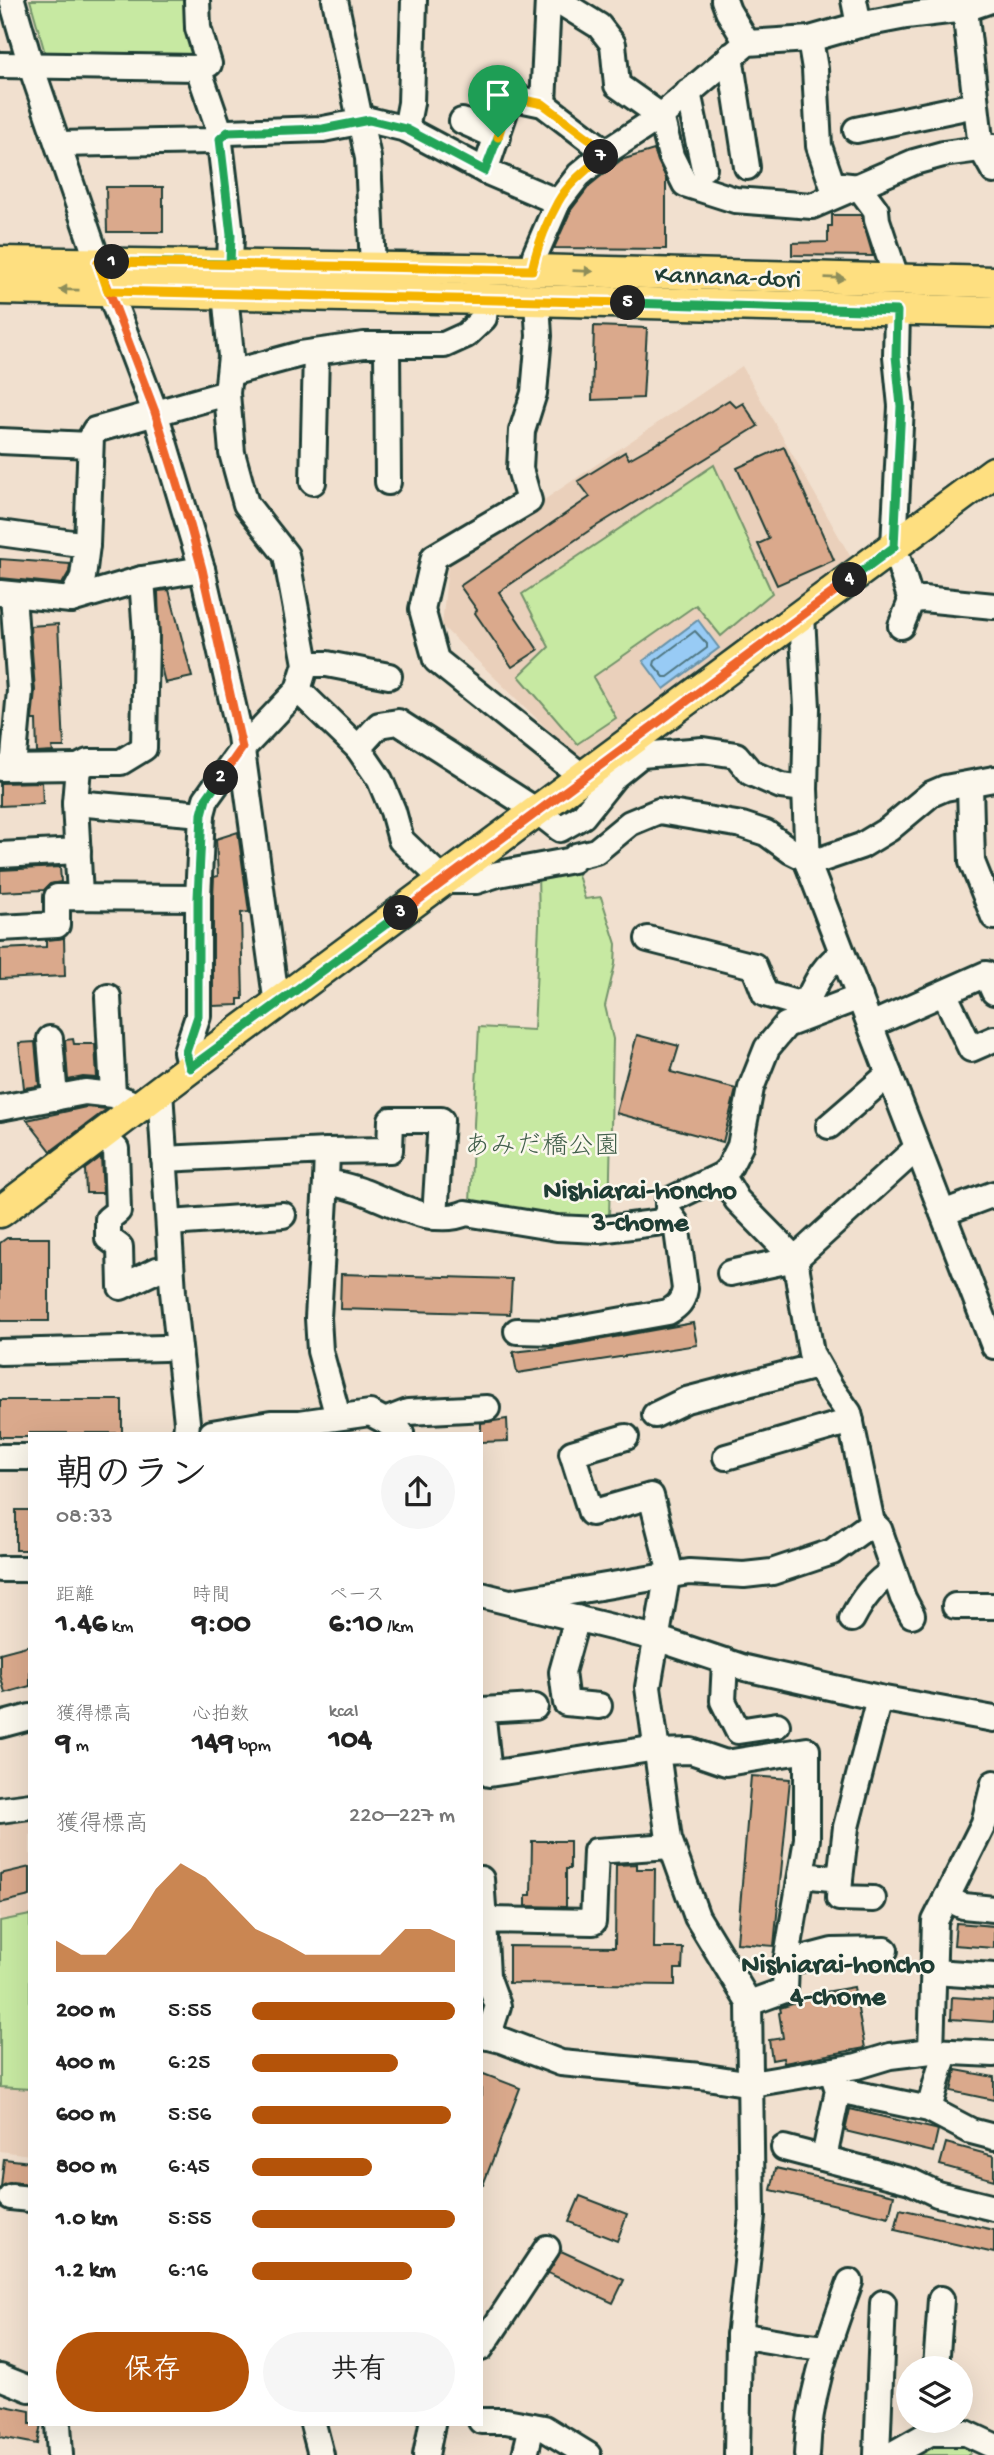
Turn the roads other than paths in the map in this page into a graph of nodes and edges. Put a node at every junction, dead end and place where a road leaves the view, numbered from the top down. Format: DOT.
graph roads {
  1 [pos="12,0"];
  2 [pos="197,0"];
  3 [pos="335,0"];
  4 [pos="414,0"];
  5 [pos="548,0"];
  6 [pos="557,0"];
  7 [pos="724,0"];
  8 [pos="854,0"];
  9 [pos="991,0"];
  10 [pos="965,9"];
  11 [pos="859,25"];
  12 [pos="810,39"];
  13 [pos="738,49"];
  14 [pos="0,65"];
  15 [pos="31,66"];
  16 [pos="198,68"];
  17 [pos="688,92"];
  18 [pos="543,104"];
  19 [pos="975,105"];
  20 [pos="661,117"];
  21 [pos="362,121"];
  22 [pos="462,121"];
  23 [pos="406,129"];
  24 [pos="856,130"];
  25 [pos="498,137"];
  26 [pos="220,139"];
  27 [pos="58,144"];
  28 [pos="987,148"];
  29 [pos="607,152"];
  30 [pos="747,167"];
  31 [pos="704,168"];
  32 [pos="485,171"];
  33 [pos="994,171"];
  34 [pos="859,187"];
  35 [pos="558,202"];
  36 [pos="0,262"];
  37 [pos="98,262"];
  38 [pos="373,267"];
  39 [pos="532,270"];
  40 [pos="227,278"];
  41 [pos="897,280"];
  42 [pos="994,282"];
  43 [pos="0,289"];
  44 [pos="108,291"];
  45 [pos="486,299"];
  46 [pos="537,301"];
  47 [pos="897,311"];
  48 [pos="994,313"];
  49 [pos="387,345"];
  50 [pos="316,352"];
  51 [pos="229,383"];
  52 [pos="155,412"];
  53 [pos="0,441"];
  54 [pos="90,445"];
  55 [pos="994,472"];
  56 [pos="313,482"];
  57 [pos="388,482"];
  58 [pos="0,533"];
  59 [pos="87,545"];
  60 [pos="894,547"];
  61 [pos="202,569"];
  62 [pos="142,579"];
  63 [pos="7,594"];
  64 [pos="71,600"];
  65 [pos="911,601"];
  66 [pos="994,606"];
  67 [pos="802,616"];
  68 [pos="901,626"];
  69 [pos="8,630"];
  70 [pos="306,664"];
  71 [pos="389,676"];
  72 [pos="298,690"];
  73 [pos="242,748"];
  74 [pos="358,748"];
  75 [pos="78,767"];
  76 [pos="6,768"];
  77 [pos="584,778"];
  78 [pos="994,779"];
  79 [pos="970,785"];
  80 [pos="805,789"];
  81 [pos="75,803"];
  82 [pos="537,811"];
  83 [pos="202,814"];
  84 [pos="982,833"];
  85 [pos="78,851"];
  86 [pos="0,855"];
  87 [pos="807,862"];
  88 [pos="444,881"];
  89 [pos="80,896"];
  90 [pos="198,898"];
  91 [pos="994,917"];
  92 [pos="0,928"];
  93 [pos="649,939"];
  94 [pos="842,954"];
  95 [pos="994,992"];
  96 [pos="944,993"];
  97 [pos="108,997"];
  98 [pos="860,997"];
  99 [pos="277,1005"];
  100 [pos="806,1009"];
  101 [pos="871,1026"];
  102 [pos="50,1039"];
  103 [pos="994,1039"];
  104 [pos="190,1068"];
  105 [pos="889,1074"];
  106 [pos="138,1097"];
  107 [pos="55,1098"];
  108 [pos="0,1108"];
  109 [pos="829,1126"];
  110 [pos="102,1135"];
  111 [pos="917,1148"];
  112 [pos="327,1152"];
  113 [pos="164,1159"];
  114 [pos="722,1175"];
  115 [pos="326,1181"];
  116 [pos="994,1194"];
  117 [pos="0,1212"];
  118 [pos="668,1212"];
  119 [pos="943,1213"];
  120 [pos="284,1214"];
  121 [pos="435,1217"];
  122 [pos="170,1223"];
  123 [pos="795,1259"];
  124 [pos="171,1269"];
  125 [pos="730,1273"];
  126 [pos="517,1331"];
  127 [pos="994,1346"];
  128 [pos="163,1348"];
  129 [pos="0,1352"];
  130 [pos="817,1366"];
  131 [pos="487,1408"];
  132 [pos="654,1415"];
  133 [pos="338,1417"];
  134 [pos="850,1417"];
  135 [pos="393,1427"];
  136 [pos="186,1432"];
  137 [pos="218,1432"];
  138 [pos="626,1437"];
  139 [pos="0,1457"];
  140 [pos="28,1457"];
  141 [pos="726,1457"];
  142 [pos="872,1523"];
  143 [pos="0,1569"];
  144 [pos="28,1569"];
  145 [pos="893,1571"];
  146 [pos="668,1575"];
  147 [pos="483,1595"];
  148 [pos="511,1602"];
  149 [pos="955,1606"];
  150 [pos="994,1606"];
  151 [pos="912,1615"];
  152 [pos="577,1618"];
  153 [pos="852,1619"];
  154 [pos="656,1638"];
  155 [pos="725,1661"];
  156 [pos="879,1698"];
  157 [pos="599,1706"];
  158 [pos="535,1707"];
  159 [pos="483,1710"];
  160 [pos="28,1718"];
  161 [pos="483,1719"];
  162 [pos="994,1719"];
  163 [pos="0,1725"];
  164 [pos="778,1726"];
  165 [pos="657,1750"];
  166 [pos="994,1783"];
  167 [pos="28,1806"];
  168 [pos="0,1811"];
  169 [pos="989,1824"];
  170 [pos="671,1846"];
  171 [pos="802,1875"];
  172 [pos="840,1879"];
  173 [pos="946,1898"];
  174 [pos="873,1899"];
  175 [pos="483,1906"];
  176 [pos="994,1909"];
  177 [pos="484,1920"];
  178 [pos="885,1950"];
  179 [pos="786,1963"];
  180 [pos="934,1972"];
  181 [pos="994,1976"];
  182 [pos="749,2003"];
  183 [pos="485,2036"];
  184 [pos="938,2051"];
  185 [pos="994,2054"];
  186 [pos="835,2080"];
  187 [pos="752,2084"];
  188 [pos="929,2109"];
  189 [pos="994,2137"];
  190 [pos="784,2148"];
  191 [pos="824,2158"];
  192 [pos="994,2208"];
  193 [pos="547,2248"];
  194 [pos="850,2282"];
  195 [pos="941,2299"];
  196 [pos="883,2303"];
  197 [pos="739,2335"];
  198 [pos="483,2345"];
  199 [pos="827,2348"];
  200 [pos="937,2356"];
  201 [pos="0,2377"];
  202 [pos="28,2388"];
  203 [pos="483,2421"];
  204 [pos="58,2426"];
  205 [pos="314,2426"];
  206 [pos="431,2426"];
  207 [pos="532,2426"];
  208 [pos="922,2433"];
  209 [pos="966,2433"];
  210 [pos="994,2446"];
  211 [pos="60,2455"];
  212 [pos="321,2455"];
  213 [pos="426,2455"];
  214 [pos="525,2455"];
  215 [pos="588,2455"];
  216 [pos="737,2455"];
  217 [pos="807,2455"];
  218 [pos="877,2455"];
  219 [pos="891,2455"];
  1 -- 15 [label="street"];
  2 -- 16 [label="street"];
  3 -- 21 [label="street"];
  4 -- 23 [label="street"];
  5 -- 18 [label="street"];
  6 -- 20 [label="street"];
  7 -- 13 [label="street"];
  8 -- 11 [label="street"];
  9 -- 10 [label="street"];
  10 -- 11 [label="street"];
  10 -- 19 [label="street"];
  11 -- 12 [label="street"];
  12 -- 13 [label="street"];
  12 -- 34 [label="street"];
  13 -- 17 [label="street"];
  13 -- 30 [label="street"];
  14 -- 15 [label="street"];
  15 -- 16 [label="street"];
  15 -- 27 [label="street"];
  16 -- 26 [label="street"];
  17 -- 20 [label="street"];
  17 -- 31 [label="street"];
  18 -- 25 [label="street"];
  18 -- 29 [label="street"];
  19 -- 24 [label="street"];
  19 -- 28 [label="street"];
  20 -- 29 [label="street"];
  20 -- 34 [label="street"];
  21 -- 23 [label="street"];
  21 -- 26 [label="street"];
  21 -- 38 [label="street"];
  22 -- 25 [label="street"];
  23 -- 32 [label="street"];
  25 -- 32 [label="street"];
  26 -- 27 [label="street"];
  26 -- 40 [label="street"];
  27 -- 37 [label="street"];
  28 -- 33 [label="street"];
  28 -- 34 [label="street"];
  29 -- 35 [label="street"];
  32 -- 35 [label="street"];
  34 -- 41 [label="street"];
  35 -- 39 [label="street"];
  36 -- 37 [label="main road, Kannana-dori"];
  37 -- 40 [label="main road, Kannana-dori"];
  37 -- 44 [label="street"];
  38 -- 39 [label="main road, Kannana-dori"];
  38 -- 40 [label="main road, Kannana-dori"];
  39 -- 41 [label="main road, Kannana-dori, one-way"];
  40 -- 44 [label="main road, Kannana-dori"];
  40 -- 45 [label="main road, Kannana-dori"];
  40 -- 51 [label="street"];
  41 -- 42 [label="main road, Kannana-dori"];
  44 -- 43 [label="main road, Kannana-dori, one-way"];
  44 -- 52 [label="street"];
  45 -- 46 [label="main road, Kannana-dori"];
  45 -- 49 [label="street"];
  46 -- 47 [label="main road, Kannana-dori"];
  46 -- 77 [label="street"];
  47 -- 48 [label="main road, Kannana-dori"];
  47 -- 60 [label="street"];
  49 -- 50 [label="street"];
  49 -- 57 [label="street"];
  50 -- 51 [label="street"];
  50 -- 56 [label="street"];
  51 -- 52 [label="street"];
  51 -- 70 [label="street"];
  52 -- 54 [label="street"];
  52 -- 61 [label="street"];
  53 -- 54 [label="street"];
  54 -- 59 [label="street"];
  55 -- 60 [label="main road"];
  58 -- 59 [label="street"];
  59 -- 64 [label="street"];
  60 -- 65 [label="street"];
  60 -- 67 [label="main road"];
  61 -- 62 [label="street"];
  61 -- 73 [label="street"];
  62 -- 64 [label="street"];
  62 -- 75 [label="street"];
  63 -- 64 [label="street"];
  63 -- 69 [label="street"];
  65 -- 66 [label="street"];
  65 -- 68 [label="street"];
  67 -- 77 [label="main road"];
  67 -- 80 [label="street"];
  69 -- 76 [label="street"];
  70 -- 71 [label="street"];
  70 -- 72 [label="street"];
  72 -- 73 [label="street"];
  72 -- 74 [label="street"];
  73 -- 83 [label="street"];
  73 -- 99 [label="street"];
  74 -- 82 [label="street"];
  74 -- 88 [label="street"];
  75 -- 76 [label="street"];
  75 -- 81 [label="street"];
  77 -- 82 [label="main road"];
  78 -- 79 [label="street"];
  79 -- 84 [label="street"];
  79 -- 87 [label="street"];
  80 -- 82 [label="street"];
  80 -- 87 [label="street"];
  81 -- 83 [label="street"];
  81 -- 85 [label="street"];
  82 -- 88 [label="main road"];
  83 -- 90 [label="street"];
  84 -- 91 [label="street"];
  85 -- 86 [label="street"];
  85 -- 89 [label="street"];
  87 -- 88 [label="street"];
  87 -- 94 [label="street"];
  88 -- 99 [label="main road"];
  89 -- 90 [label="street"];
  89 -- 92 [label="street"];
  90 -- 104 [label="street"];
  93 -- 100 [label="street"];
  94 -- 98 [label="street"];
  94 -- 100 [label="street"];
  95 -- 96 [label="street"];
  96 -- 101 [label="street"];
  96 -- 103 [label="street"];
  97 -- 106 [label="street"];
  98 -- 100 [label="street"];
  98 -- 101 [label="street"];
  99 -- 104 [label="main road"];
  100 -- 114 [label="street"];
  101 -- 105 [label="street"];
  102 -- 107 [label="street"];
  104 -- 106 [label="main road"];
  105 -- 109 [label="street"];
  105 -- 111 [label="street"];
  106 -- 107 [label="street"];
  106 -- 110 [label="main road"];
  106 -- 113 [label="street"];
  107 -- 108 [label="street"];
  110 -- 117 [label="main road"];
  110 -- 124 [label="street"];
  111 -- 119 [label="street"];
  111 -- 123 [label="street"];
  112 -- 113 [label="street"];
  112 -- 115 [label="street"];
  112 -- 121 [label="street"];
  113 -- 122 [label="street"];
  114 -- 118 [label="street"];
  114 -- 123 [label="street"];
  115 -- 121 [label="street"];
  115 -- 133 [label="street"];
  116 -- 119 [label="street"];
  118 -- 121 [label="street"];
  118 -- 126 [label="street"];
  119 -- 127 [label="street"];
  120 -- 122 [label="street"];
  122 -- 124 [label="street"];
  123 -- 125 [label="street"];
  123 -- 130 [label="street"];
  124 -- 136 [label="street"];
  128 -- 129 [label="street"];
  130 -- 132 [label="street"];
  130 -- 134 [label="street"];
  131 -- 135 [label="street"];
  133 -- 135 [label="street"];
  133 -- 137 [label="street"];
  134 -- 141 [label="street"];
  134 -- 142 [label="street"];
  138 -- 146 [label="street"];
  139 -- 140 [label="street"];
  142 -- 145 [label="street"];
  142 -- 146 [label="street"];
  143 -- 144 [label="street"];
  145 -- 151 [label="street"];
  145 -- 153 [label="street"];
  146 -- 148 [label="street"];
  146 -- 154 [label="street"];
  147 -- 148 [label="street"];
  148 -- 152 [label="street"];
  149 -- 150 [label="street"];
  152 -- 154 [label="street"];
  152 -- 157 [label="street"];
  154 -- 155 [label="street"];
  154 -- 165 [label="street"];
  155 -- 156 [label="street"];
  155 -- 164 [label="street"];
  156 -- 162 [label="street"];
  156 -- 172 [label="street"];
  158 -- 159 [label="street"];
  160 -- 163 [label="street"];
  161 -- 165 [label="street"];
  165 -- 170 [label="street"];
  165 -- 171 [label="street"];
  166 -- 169 [label="street"];
  167 -- 168 [label="street"];
  169 -- 173 [label="street"];
  170 -- 177 [label="street"];
  170 -- 182 [label="street"];
  171 -- 172 [label="street"];
  171 -- 179 [label="street"];
  172 -- 174 [label="street"];
  173 -- 176 [label="street"];
  173 -- 180 [label="street"];
  175 -- 177 [label="street"];
  177 -- 183 [label="street"];
  178 -- 179 [label="street"];
  179 -- 182 [label="street"];
  180 -- 181 [label="street"];
  180 -- 184 [label="street"];
  182 -- 187 [label="street"];
  183 -- 187 [label="street"];
  184 -- 185 [label="street"];
  184 -- 186 [label="street"];
  184 -- 188 [label="street"];
  186 -- 187 [label="street"];
  186 -- 188 [label="street"];
  186 -- 191 [label="street"];
  187 -- 197 [label="street"];
  188 -- 189 [label="street"];
  190 -- 191 [label="street"];
  191 -- 192 [label="street"];
  193 -- 198 [label="street"];
  194 -- 199 [label="street"];
  195 -- 200 [label="street"];
  196 -- 218 [label="street"];
  197 -- 199 [label="street"];
  197 -- 216 [label="street"];
  199 -- 217 [label="street"];
  201 -- 202 [label="street"];
  203 -- 207 [label="street"];
  204 -- 211 [label="street"];
  205 -- 212 [label="street"];
  206 -- 213 [label="street"];
  207 -- 214 [label="street"];
  207 -- 215 [label="street"];
  208 -- 219 [label="street"];
  209 -- 210 [label="street"];
}
